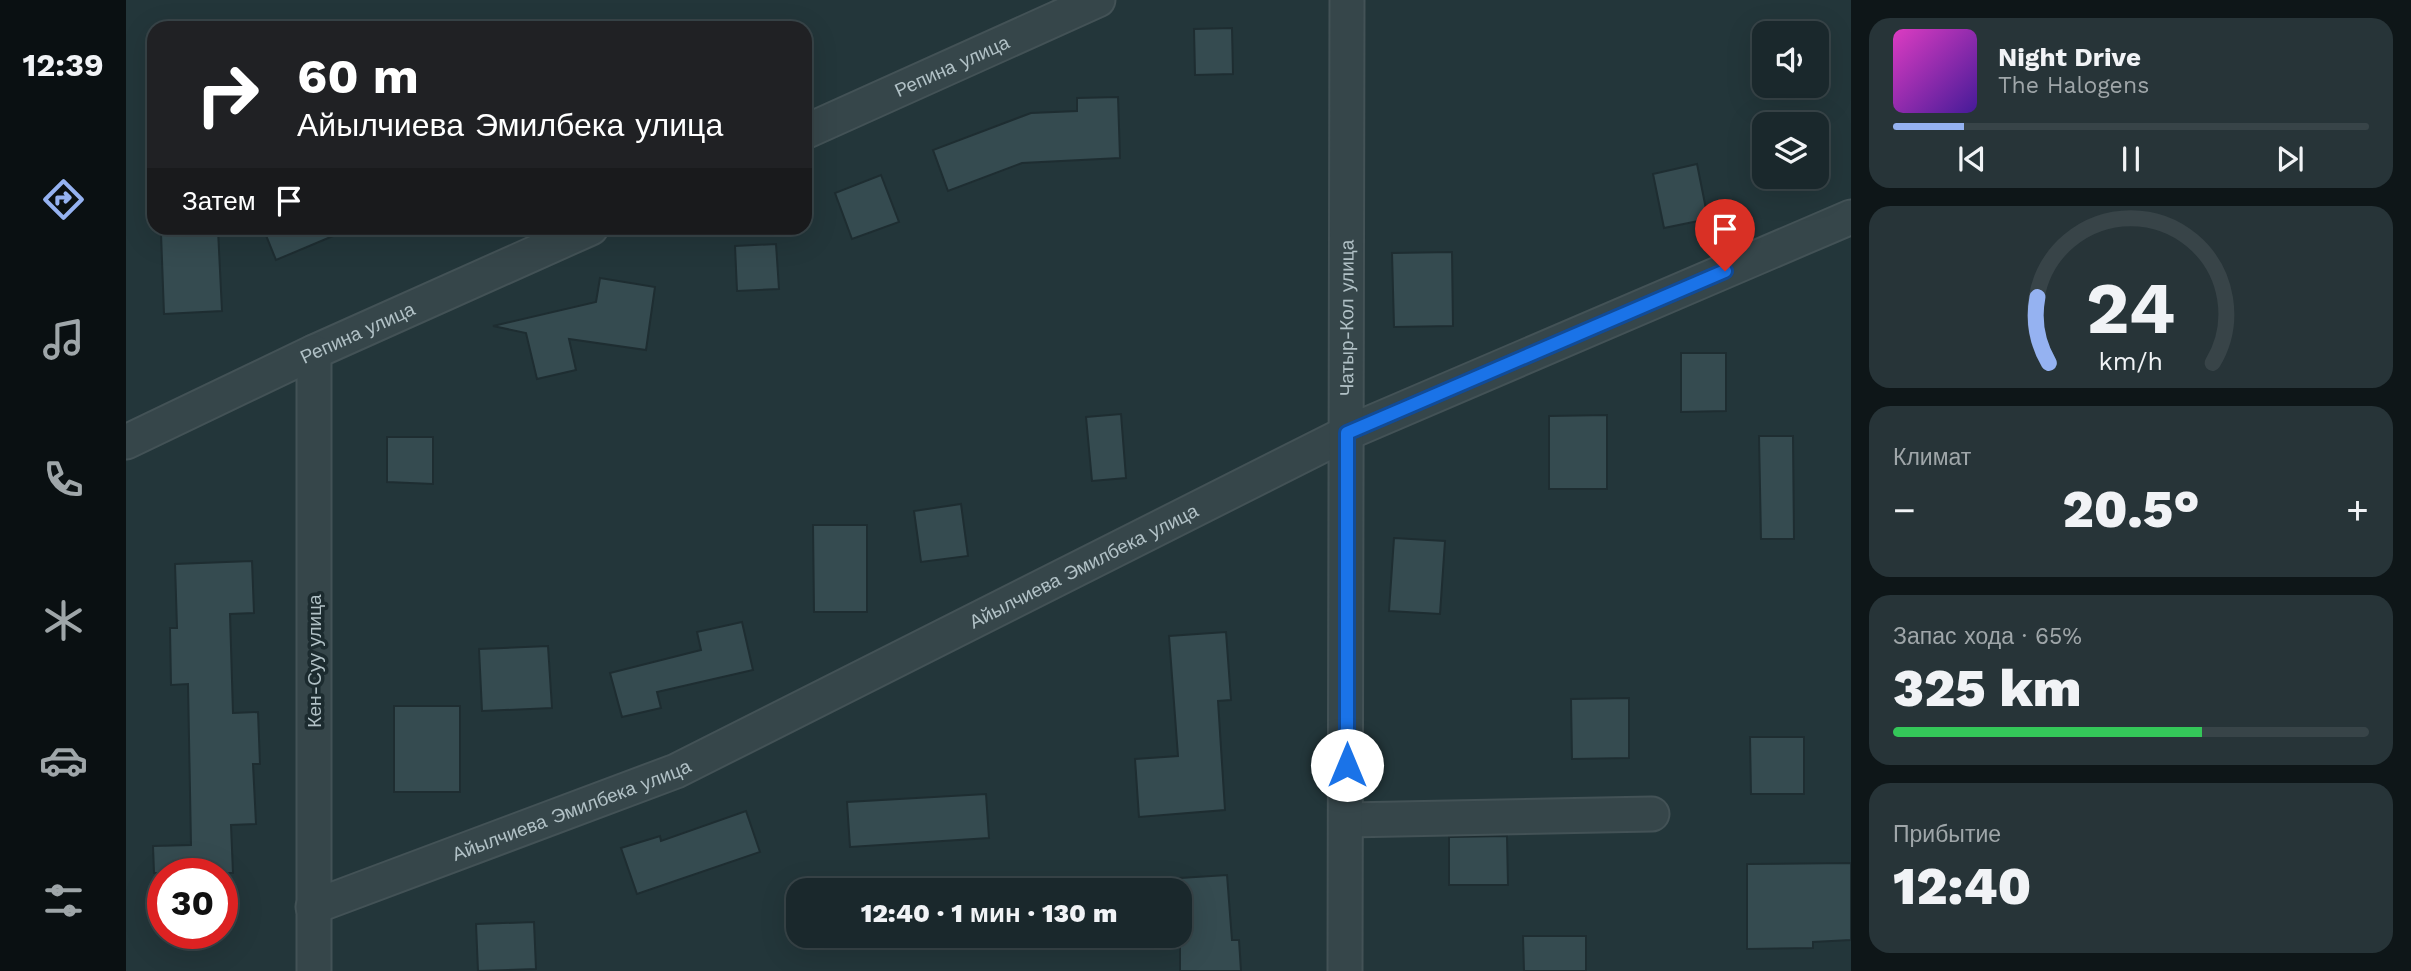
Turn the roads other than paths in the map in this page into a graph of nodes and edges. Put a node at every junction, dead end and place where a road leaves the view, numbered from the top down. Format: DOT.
graph roads {
  1 [pos="1098,0"];
  2 [pos="1346,0"];
  3 [pos="812,129"];
  4 [pos="1851,217"];
  5 [pos="575,235"];
  6 [pos="314,352"];
  7 [pos="1347,433"];
  8 [pos="126,442"];
  9 [pos="1652,814"];
  10 [pos="1347,820"];
  11 [pos="313,907"];
  12 [pos="314,971"];
  13 [pos="1345,971"];
  1 -- 3 [label="street, Репина улица"];
  2 -- 7 [label="street, Чатыр-Кол улица"];
  4 -- 7 [label="street, Айылчиева Эмилбека улица"];
  5 -- 6 [label="street, Репина улица"];
  6 -- 8 [label="street, Репина улица"];
  6 -- 11 [label="street, Кен-Суу улица"];
  7 -- 10 [label="street, Чатыр-Кол улица"];
  7 -- 11 [label="street, Айылчиева Эмилбека улица"];
  9 -- 10 [label="street"];
  10 -- 13 [label="street, Чатыр-Кол улица"];
  11 -- 12 [label="street, Кен-Суу улица"];
}
